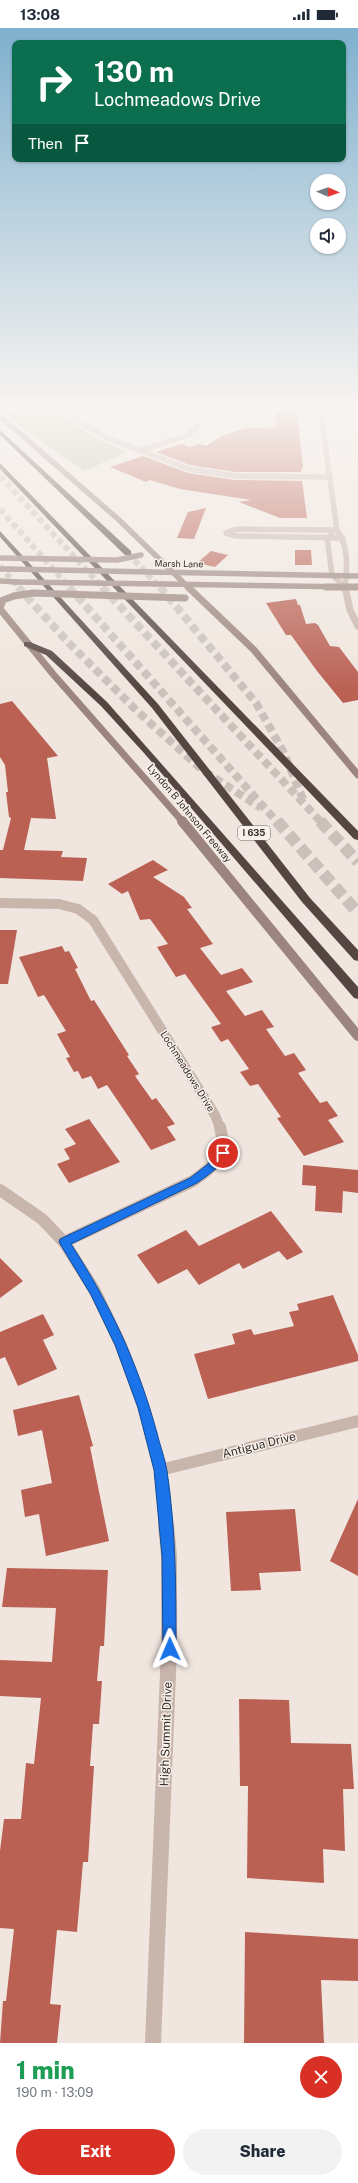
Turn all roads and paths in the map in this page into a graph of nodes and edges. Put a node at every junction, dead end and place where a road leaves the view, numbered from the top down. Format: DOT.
graph roads {
  1 [pos="35,501"];
  2 [pos="73,501"];
  3 [pos="98,501"];
  4 [pos="333,501"];
  5 [pos="337,530"];
  6 [pos="0,533"];
  7 [pos="327,538"];
  8 [pos="343,538"];
  9 [pos="147,548"];
  10 [pos="128,553"];
  11 [pos="0,558"];
  12 [pos="0,569"];
  13 [pos="172,572"];
  14 [pos="332,575"];
  15 [pos="346,576"];
  16 [pos="358,576"];
  17 [pos="0,581"];
  18 [pos="184,584"];
  19 [pos="345,587"];
  20 [pos="358,587"];
  21 [pos="205,604"];
  22 [pos="0,608"];
  23 [pos="358,626"];
  24 [pos="27,644"];
  25 [pos="358,775"];
  26 [pos="358,837"];
  27 [pos="0,902"];
  28 [pos="358,957"];
  29 [pos="358,995"];
  30 [pos="358,1036"];
  31 [pos="0,1190"];
  32 [pos="64,1242"];
  33 [pos="358,1421"];
  34 [pos="160,1470"];
  35 [pos="153,2043"];
  1 -- 26 [label="highway"];
  2 -- 10 [label="highway"];
  3 -- 9 [label="main road"];
  4 -- 5 [label="street"];
  5 -- 7 [label="street"];
  5 -- 7 [label="street"];
  5 -- 8 [label="street"];
  6 -- 28 [label="highway, I 635"];
  7 -- 8 [label="street"];
  7 -- 14 [label="street"];
  8 -- 15 [label="street"];
  9 -- 11 [label="main road, bridge"];
  9 -- 13 [label="main road"];
  12 -- 13 [label="main road, Marsh Lane, bridge"];
  13 -- 14 [label="main road, Marsh Lane"];
  13 -- 18 [label="main road"];
  14 -- 15 [label="main road, Marsh Lane"];
  14 -- 19 [label="street"];
  15 -- 16 [label="main road, Marsh Lane"];
  15 -- 19 [label="street"];
  17 -- 18 [label="main road, Marsh Lane, bridge"];
  18 -- 19 [label="main road, Marsh Lane"];
  18 -- 21 [label="main road"];
  19 -- 20 [label="main road, Marsh Lane"];
  19 -- 23 [label="street"];
  21 -- 22 [label="main road, bridge"];
  21 -- 25 [label="main road"];
  22 -- 24 [label="main road, Lyndon B Johnson Freeway"];
  24 -- 29 [label="highway"];
  24 -- 30 [label="main road, Lyndon B Johnson Freeway"];
  27 -- 32 [label="street, Lochmeadows Drive"];
  31 -- 32 [label="street, High Summit Drive"];
  32 -- 34 [label="street, High Summit Drive"];
  33 -- 34 [label="street, Antigua Drive"];
  34 -- 35 [label="street, High Summit Drive"];
}
